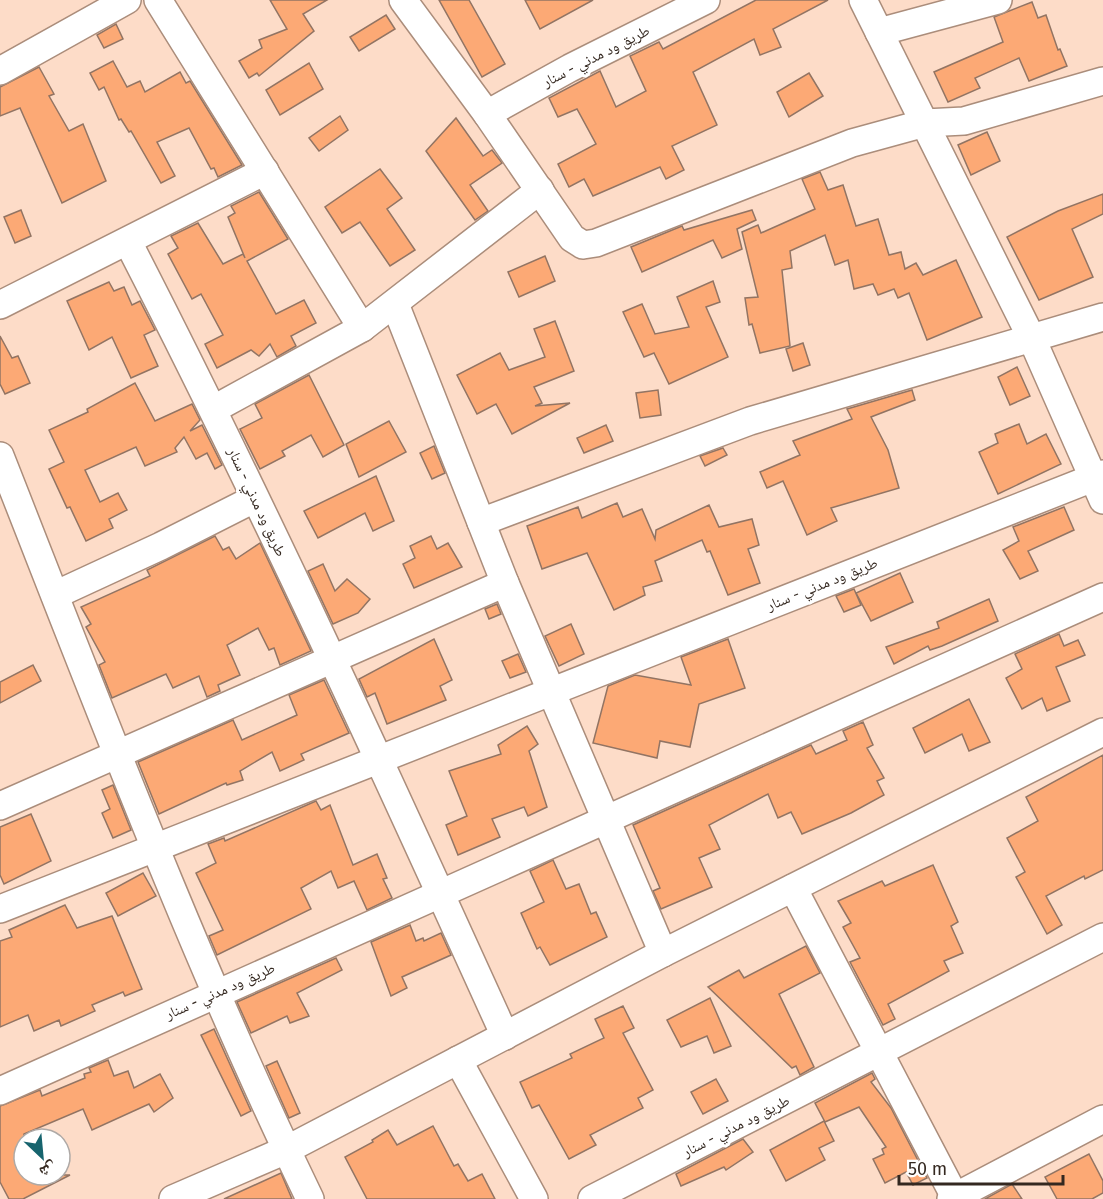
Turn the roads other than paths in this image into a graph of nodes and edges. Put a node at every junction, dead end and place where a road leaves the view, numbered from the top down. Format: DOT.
graph roads {
  1 [pos="127,0"];
  2 [pos="158,0"];
  3 [pos="403,0"];
  4 [pos="706,0"];
  5 [pos="862,0"];
  6 [pos="998,0"];
  7 [pos="879,32"];
  8 [pos="0,71"];
  9 [pos="1103,81"];
  10 [pos="487,114"];
  11 [pos="925,123"];
  12 [pos="265,171"];
  13 [pos="540,190"];
  14 [pos="128,242"];
  15 [pos="395,304"];
  16 [pos="0,305"];
  17 [pos="1103,316"];
  18 [pos="362,328"];
  19 [pos="1032,339"];
  20 [pos="214,409"];
  21 [pos="0,456"];
  22 [pos="1100,484"];
  23 [pos="254,499"];
  24 [pos="481,522"];
  25 [pos="505,583"];
  26 [pos="55,595"];
  27 [pos="1103,597"];
  28 [pos="331,658"];
  29 [pos="552,692"];
  30 [pos="1103,732"];
  31 [pos="117,753"];
  32 [pos="379,758"];
  33 [pos="0,806"];
  34 [pos="607,818"];
  35 [pos="155,848"];
  36 [pos="793,888"];
  37 [pos="440,894"];
  38 [pos="0,909"];
  39 [pos="1103,937"];
  40 [pos="663,953"];
  41 [pos="215,993"];
  42 [pos="505,1036"];
  43 [pos="880,1054"];
  44 [pos="458,1060"];
  45 [pos="0,1091"];
  46 [pos="1103,1119"];
  47 [pos="286,1150"];
  48 [pos="954,1198"];
  49 [pos="173,1199"];
  50 [pos="310,1199"];
  51 [pos="534,1199"];
  52 [pos="592,1199"];
  1 -- 8 [label="street"];
  2 -- 12 [label="street"];
  3 -- 10 [label="street"];
  4 -- 10 [label="street, طريق ود مدني - سنار"];
  5 -- 7 [label="street, طريق ود مدني - سنار"];
  6 -- 7 [label="street"];
  7 -- 11 [label="street, طريق ود مدني - سنار"];
  9 -- 11 [label="street"];
  10 -- 13 [label="street"];
  11 -- 13 [label="street"];
  11 -- 19 [label="street, طريق ود مدني - سنار"];
  12 -- 14 [label="street"];
  12 -- 18 [label="street"];
  13 -- 15 [label="street"];
  14 -- 16 [label="street"];
  14 -- 20 [label="street, طريق ود مدني - سنار"];
  15 -- 18 [label="street"];
  15 -- 24 [label="street"];
  17 -- 19 [label="street"];
  18 -- 20 [label="street"];
  19 -- 22 [label="street, طريق ود مدني - سنار"];
  19 -- 24 [label="street"];
  20 -- 23 [label="street, طريق ود مدني - سنار"];
  21 -- 26 [label="street"];
  22 -- 29 [label="street, طريق ود مدني - سنار"];
  23 -- 26 [label="street"];
  23 -- 28 [label="street, طريق ود مدني - سنار"];
  24 -- 25 [label="street"];
  25 -- 28 [label="street"];
  25 -- 29 [label="street"];
  26 -- 31 [label="street"];
  27 -- 34 [label="street, طريق ود مدني - سنار"];
  28 -- 31 [label="street"];
  28 -- 32 [label="street, طريق ود مدني - سنار"];
  29 -- 32 [label="street, طريق ود مدني - سنار"];
  29 -- 34 [label="street"];
  30 -- 36 [label="street"];
  31 -- 33 [label="street"];
  31 -- 35 [label="street"];
  32 -- 35 [label="street, طريق ود مدني - سنار"];
  32 -- 37 [label="street, طريق ود مدني - سنار"];
  34 -- 37 [label="street, طريق ود مدني - سنار"];
  34 -- 40 [label="street"];
  35 -- 38 [label="street, طريق ود مدني - سنار"];
  35 -- 41 [label="street"];
  36 -- 40 [label="street"];
  36 -- 43 [label="street"];
  37 -- 41 [label="street, طريق ود مدني - سنار"];
  37 -- 42 [label="street, طريق ود مدني - سنار"];
  39 -- 43 [label="street, طريق ود مدني - سنار"];
  40 -- 42 [label="street"];
  41 -- 45 [label="street, طريق ود مدني - سنار"];
  41 -- 47 [label="street"];
  42 -- 44 [label="street"];
  43 -- 48 [label="street"];
  43 -- 52 [label="street, طريق ود مدني - سنار"];
  44 -- 47 [label="street"];
  44 -- 51 [label="street"];
  46 -- 48 [label="street"];
  47 -- 49 [label="street"];
  47 -- 50 [label="street"];
}
